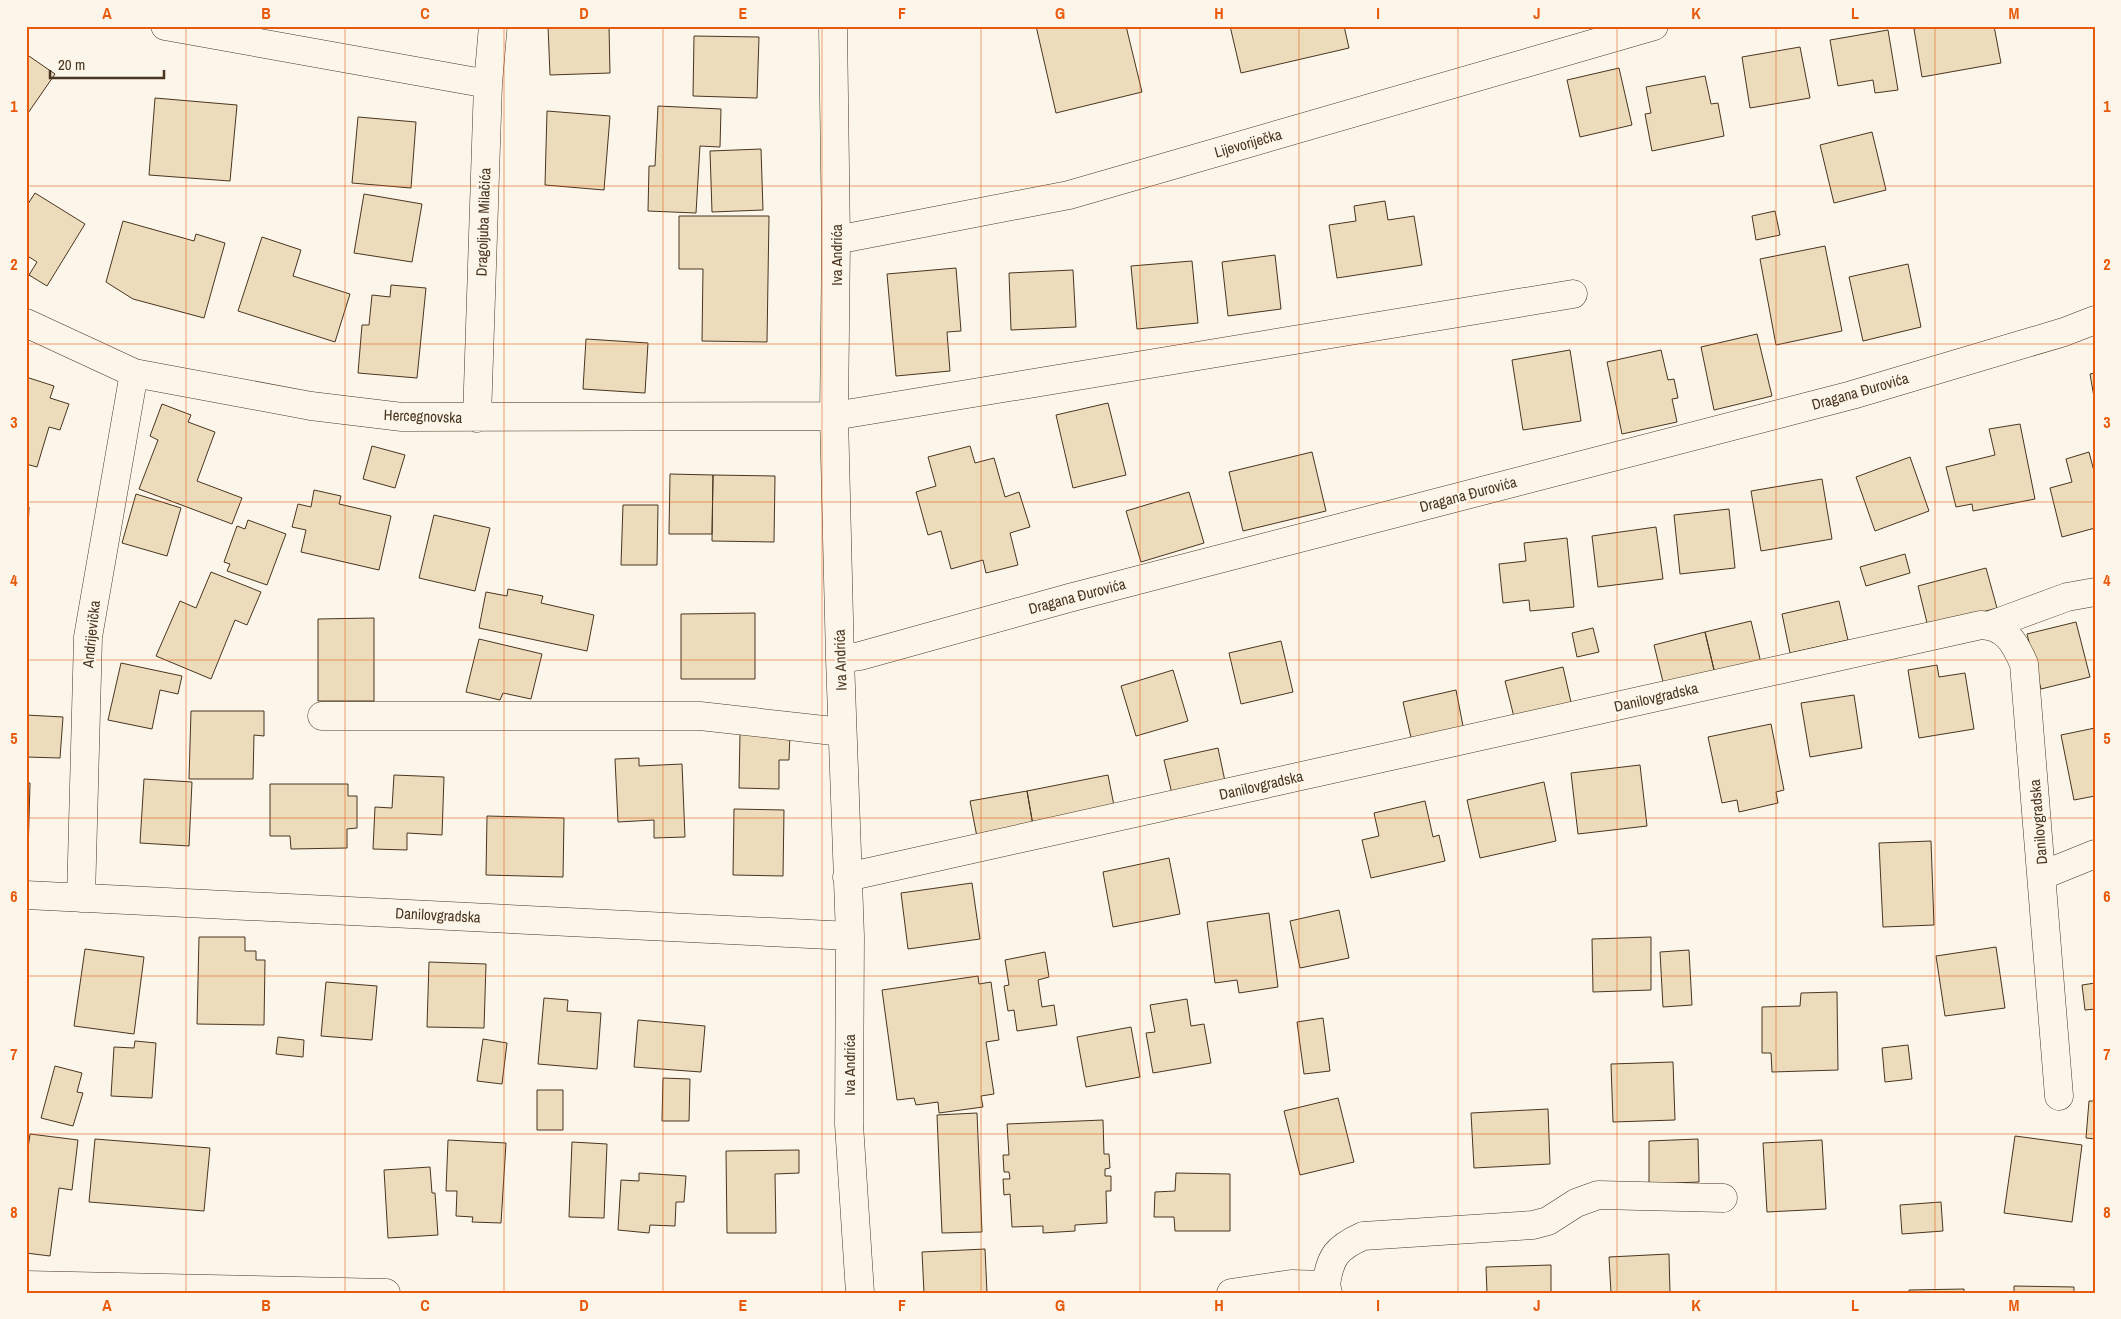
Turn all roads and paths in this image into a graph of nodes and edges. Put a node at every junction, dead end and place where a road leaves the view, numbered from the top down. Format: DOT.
graph roads {
  1 [pos="165,26"];
  2 [pos="493,26"];
  3 [pos="833,26"];
  4 [pos="1654,26"];
  5 [pos="488,84"];
  6 [pos="836,240"];
  7 [pos="1573,294"];
  8 [pos="2095,320"];
  9 [pos="26,323"];
  10 [pos="134,372"];
  11 [pos="834,416"];
  12 [pos="477,418"];
  13 [pos="2095,592"];
  14 [pos="1991,625"];
  15 [pos="840,659"];
  16 [pos="322,716"];
  17 [pos="842,732"];
  18 [pos="2095,854"];
  19 [pos="2043,875"];
  20 [pos="847,877"];
  21 [pos="26,895"];
  22 [pos="81,898"];
  23 [pos="850,936"];
  24 [pos="2059,1096"];
  25 [pos="1723,1198"];
  26 [pos="26,1285"];
  27 [pos="1327,1289"];
  28 [pos="386,1293"];
  29 [pos="860,1293"];
  30 [pos="1231,1293"];
  1 -- 5 [label="street"];
  2 -- 5 [label="street, Dragoljuba Milačića"];
  3 -- 6 [label="street, Iva Andrića"];
  4 -- 6 [label="street, Lijevoriječka"];
  5 -- 12 [label="street, Dragoljuba Milačića"];
  6 -- 11 [label="street, Iva Andrića"];
  7 -- 11 [label="street, Hercegnovska"];
  8 -- 15 [label="street, Dragana Đurovića"];
  9 -- 10 [label="street, Hercegnovska"];
  10 -- 12 [label="street, Hercegnovska"];
  10 -- 22 [label="street, Andrijevička"];
  11 -- 12 [label="street, Hercegnovska"];
  11 -- 15 [label="street, Iva Andrića"];
  13 -- 14 [label="street"];
  14 -- 19 [label="street, Danilovgradska"];
  14 -- 20 [label="street, Danilovgradska"];
  15 -- 17 [label="street, Iva Andrića"];
  16 -- 17 [label="street"];
  17 -- 20 [label="street, Iva Andrića"];
  18 -- 19 [label="street"];
  19 -- 24 [label="street, Danilovgradska"];
  20 -- 23 [label="street, Iva Andrića"];
  21 -- 22 [label="street, Danilovgradska"];
  22 -- 23 [label="street, Danilovgradska"];
  23 -- 29 [label="street, Iva Andrića"];
  25 -- 27 [label="street"];
  26 -- 28 [label="street"];
  27 -- 30 [label="street"];
}
